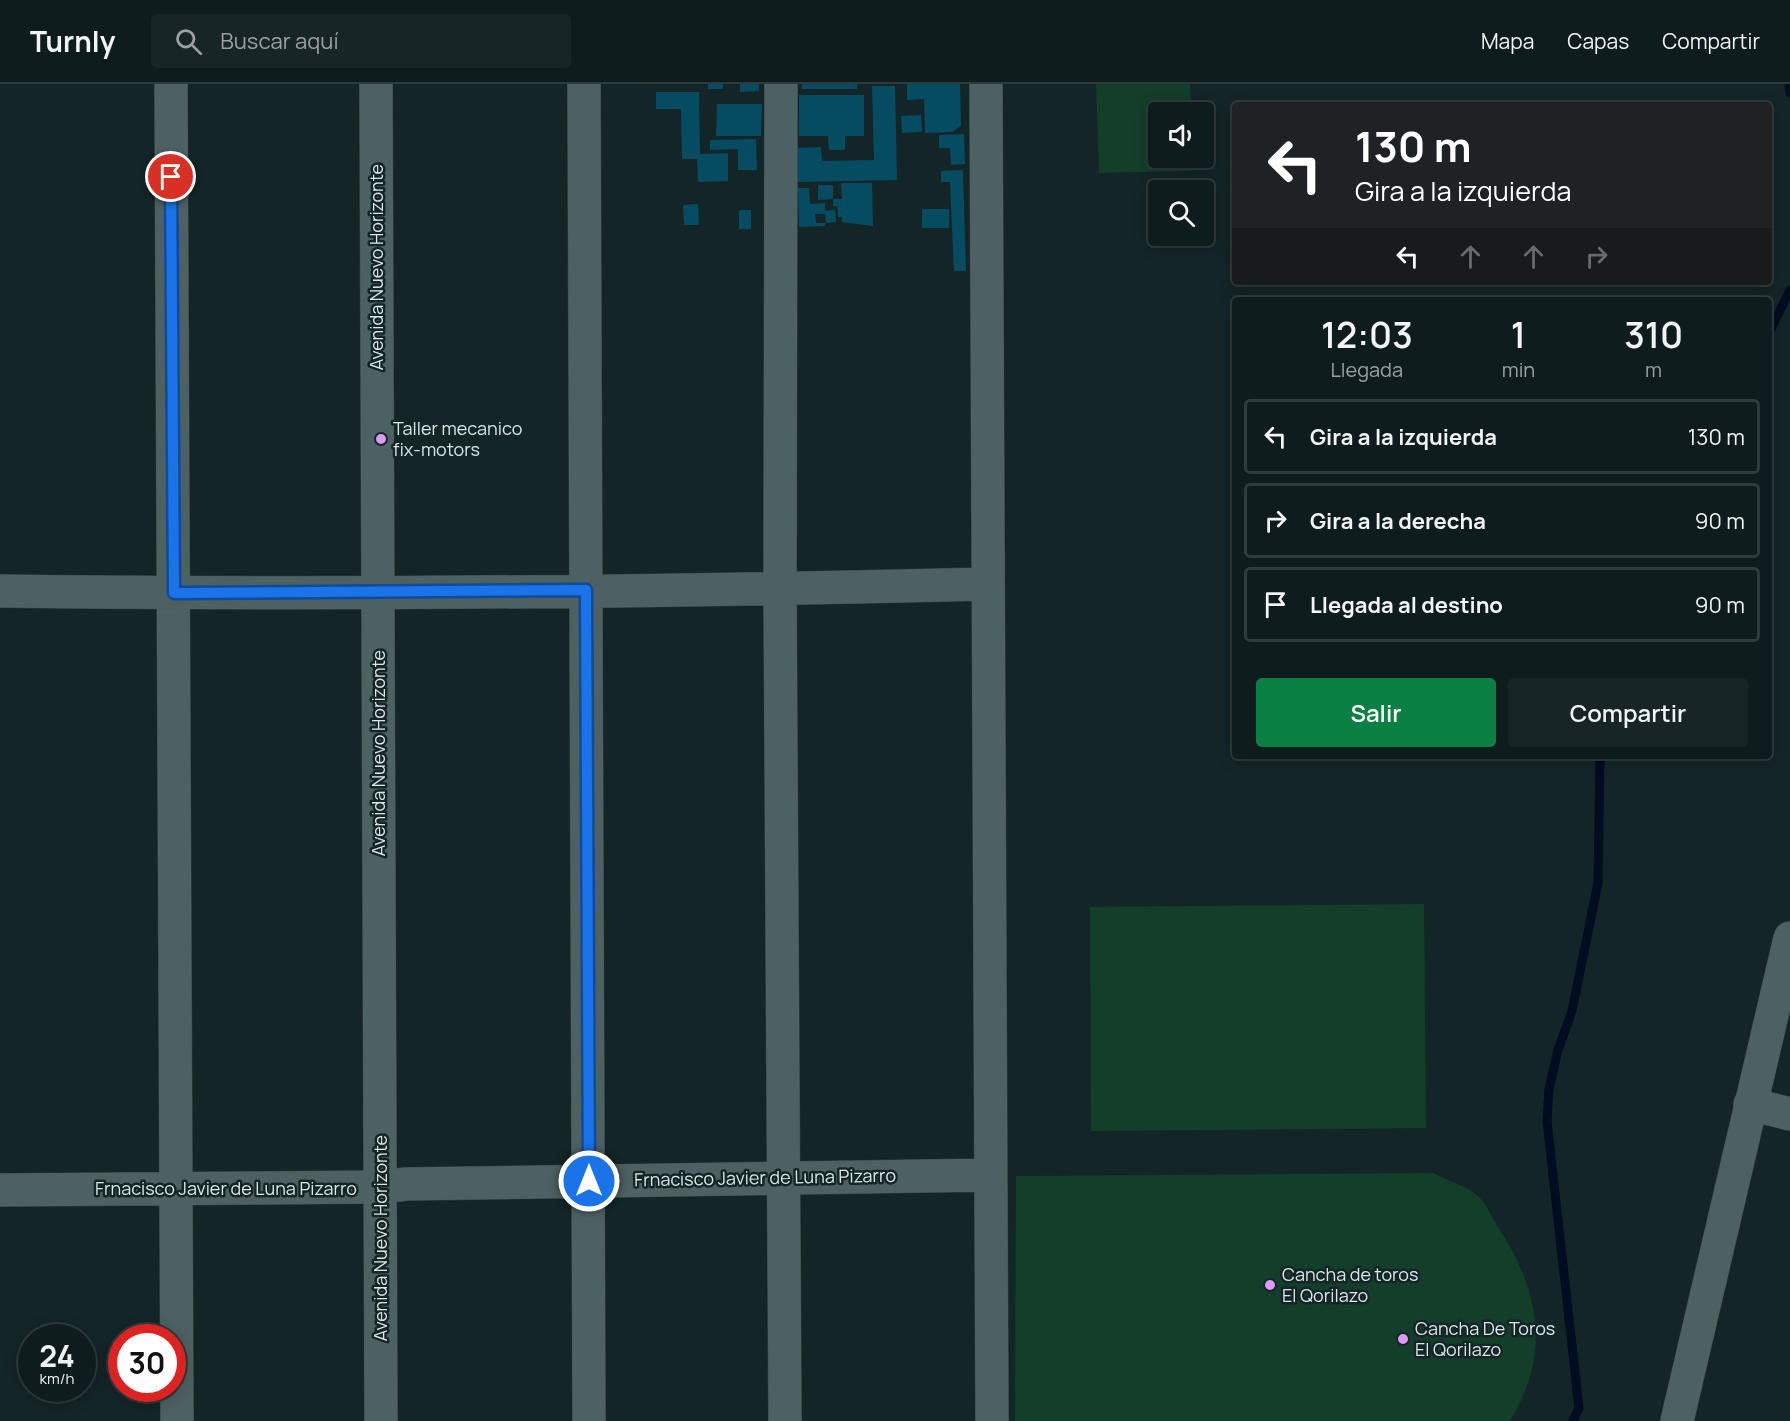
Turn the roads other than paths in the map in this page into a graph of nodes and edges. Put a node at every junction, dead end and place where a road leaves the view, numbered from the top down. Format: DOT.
graph roads {
  1 [pos="171,84"];
  2 [pos="376,84"];
  3 [pos="584,84"];
  4 [pos="781,84"];
  5 [pos="986,84"];
  6 [pos="988,584"];
  7 [pos="780,589"];
  8 [pos="378,590"];
  9 [pos="586,590"];
  10 [pos="0,591"];
  11 [pos="174,593"];
  12 [pos="1790,938"];
  13 [pos="1750,1104"];
  14 [pos="1790,1114"];
  15 [pos="991,1175"];
  16 [pos="784,1177"];
  17 [pos="589,1181"];
  18 [pos="380,1187"];
  19 [pos="176,1189"];
  20 [pos="0,1190"];
  21 [pos="177,1421"];
  22 [pos="381,1421"];
  23 [pos="589,1421"];
  24 [pos="785,1421"];
  25 [pos="992,1421"];
  26 [pos="1677,1421"];
  1 -- 11 [label="street"];
  2 -- 8 [label="street, Avenida Nuevo Horizonte"];
  3 -- 9 [label="street"];
  4 -- 7 [label="street"];
  5 -- 6 [label="street"];
  6 -- 7 [label="street"];
  6 -- 15 [label="street"];
  7 -- 9 [label="street"];
  7 -- 16 [label="street"];
  8 -- 9 [label="street"];
  8 -- 11 [label="street"];
  8 -- 18 [label="street, Avenida Nuevo Horizonte"];
  9 -- 17 [label="street"];
  10 -- 11 [label="street"];
  11 -- 19 [label="street"];
  12 -- 13 [label="street"];
  13 -- 14 [label="street"];
  13 -- 26 [label="street"];
  15 -- 16 [label="street, Frnacisco Javier de Luna Pizarro"];
  15 -- 25 [label="street"];
  16 -- 17 [label="street, Frnacisco Javier de Luna Pizarro"];
  16 -- 24 [label="street"];
  17 -- 18 [label="street, Frnacisco Javier de Luna Pizarro"];
  17 -- 23 [label="street"];
  18 -- 19 [label="street, Frnacisco Javier de Luna Pizarro"];
  18 -- 22 [label="street, Avenida Nuevo Horizonte"];
  19 -- 20 [label="street, Frnacisco Javier de Luna Pizarro"];
  19 -- 21 [label="street"];
}
